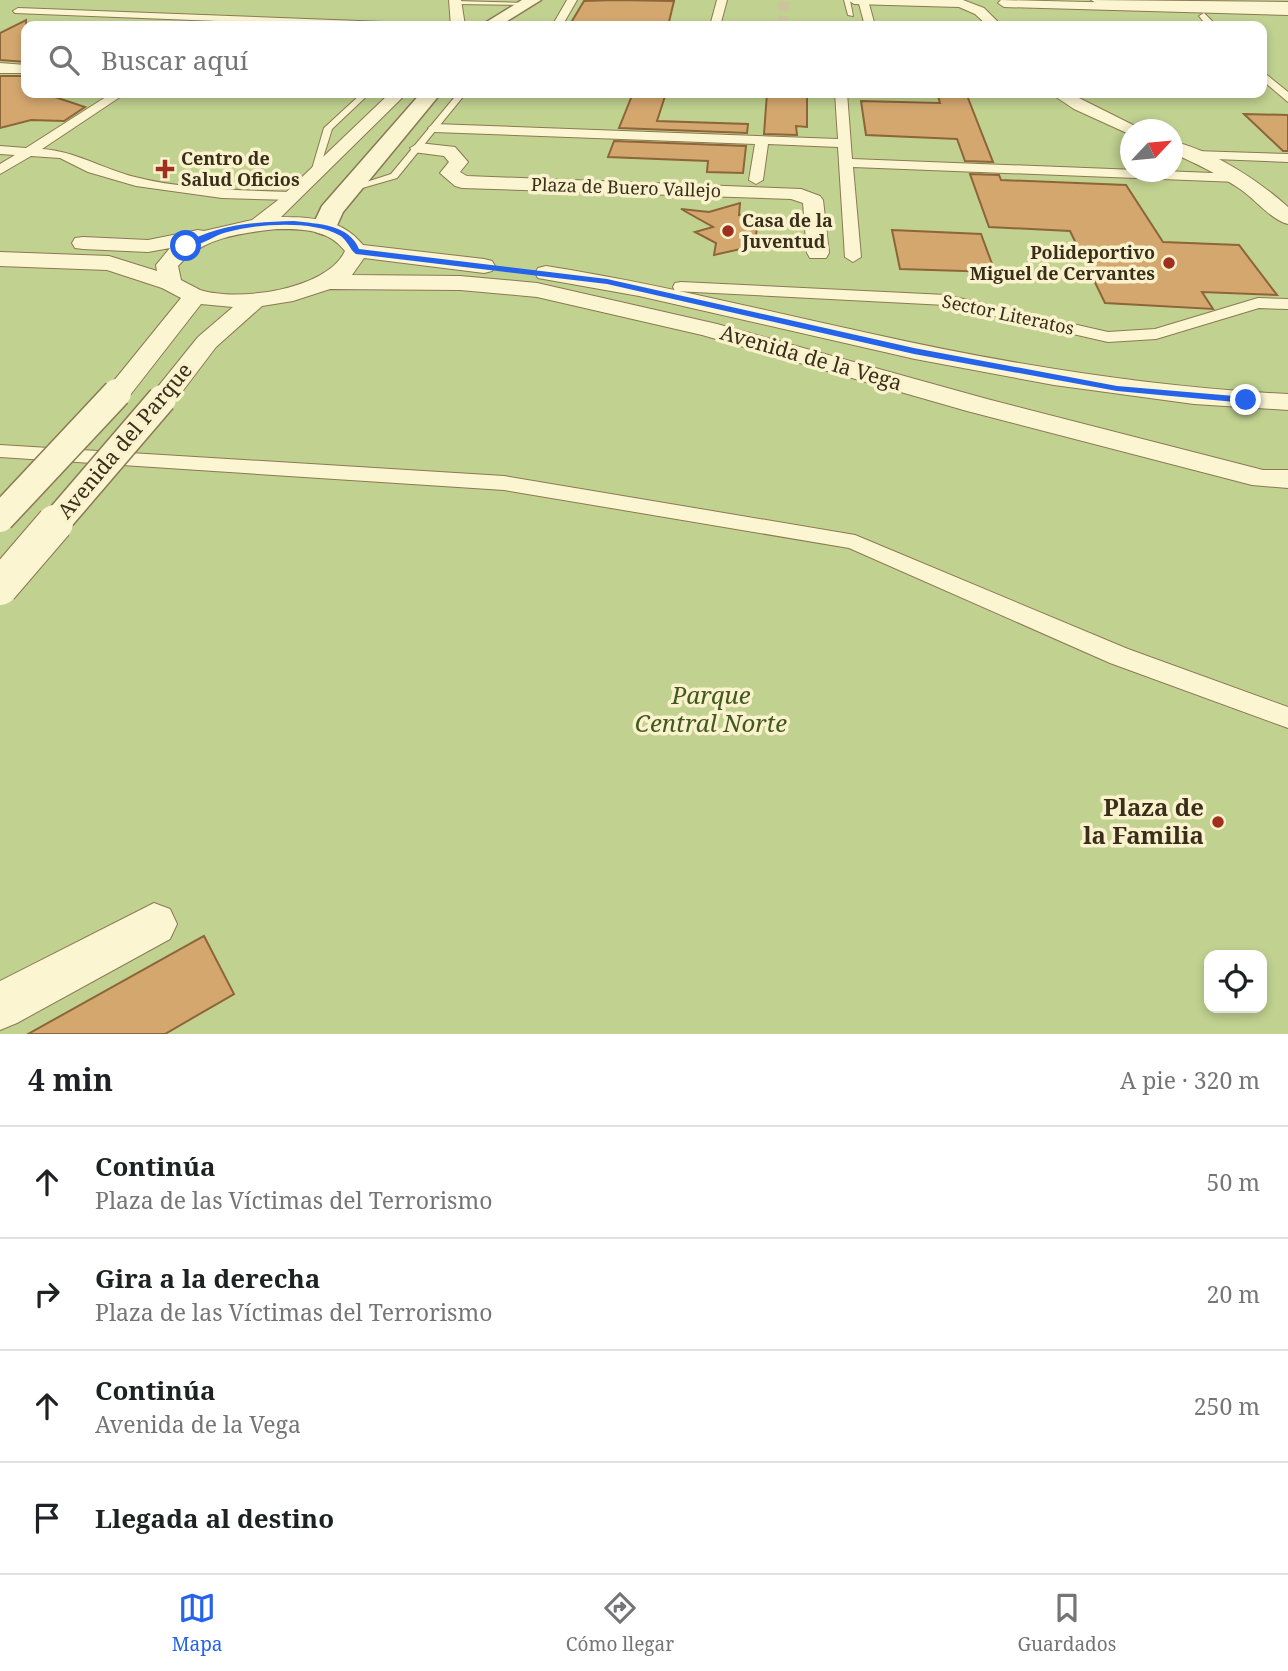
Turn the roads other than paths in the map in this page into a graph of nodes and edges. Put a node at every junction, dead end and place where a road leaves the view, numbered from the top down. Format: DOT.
graph roads {
  1 [pos="42,0"];
  2 [pos="572,0"];
  3 [pos="722,0"];
  4 [pos="848,0"];
  5 [pos="854,0"];
  6 [pos="863,0"];
  7 [pos="1096,0"];
  8 [pos="456,1"];
  9 [pos="955,1"];
  10 [pos="530,2"];
  11 [pos="1005,2"];
  12 [pos="1288,5"];
  13 [pos="225,6"];
  14 [pos="1288,11"];
  15 [pos="851,15"];
  16 [pos="1204,16"];
  17 [pos="207,17"];
  18 [pos="235,19"];
  19 [pos="232,21"];
  20 [pos="285,21"];
  21 [pos="458,21"];
  22 [pos="497,21"];
  23 [pos="560,21"];
  24 [pos="716,21"];
  25 [pos="869,21"];
  26 [pos="992,21"];
  27 [pos="994,21"];
  28 [pos="1208,21"];
  29 [pos="0,68"];
  30 [pos="21,69"];
  31 [pos="1267,79"];
  32 [pos="112,98"];
  33 [pos="361,98"];
  34 [pos="394,98"];
  35 [pos="427,98"];
  36 [pos="458,98"];
  37 [pos="841,98"];
  38 [pos="1066,98"];
  39 [pos="1288,98"];
  40 [pos="1120,123"];
  41 [pos="434,128"];
  42 [pos="762,140"];
  43 [pos="845,143"];
  44 [pos="419,148"];
  45 [pos="0,150"];
  46 [pos="1183,150"];
  47 [pos="29,151"];
  48 [pos="1194,155"];
  49 [pos="1288,158"];
  50 [pos="846,163"];
  51 [pos="0,170"];
  52 [pos="312,177"];
  53 [pos="1238,178"];
  54 [pos="756,180"];
  55 [pos="348,191"];
  56 [pos="293,196"];
  57 [pos="1288,218"];
  58 [pos="259,224"];
  59 [pos="325,227"];
  60 [pos="220,232"];
  61 [pos="0,240"];
  62 [pos="356,251"];
  63 [pos="818,253"];
  64 [pos="853,257"];
  65 [pos="0,259"];
  66 [pos="328,282"];
  67 [pos="170,283"];
  68 [pos="681,287"];
  69 [pos="195,296"];
  70 [pos="255,300"];
  71 [pos="1288,304"];
  72 [pos="1288,402"];
  73 [pos="0,451"];
  74 [pos="1288,479"];
  75 [pos="0,518"];
  76 [pos="0,587"];
  77 [pos="1288,718"];
  78 [pos="154,924"];
  79 [pos="0,1007"];
  1 -- 17 [label="street"];
  2 -- 23 [label="street"];
  3 -- 24 [label="street"];
  4 -- 15 [label="lane"];
  5 -- 6 [label="street"];
  6 -- 9 [label="street"];
  6 -- 25 [label="street"];
  7 -- 12 [label="street"];
  8 -- 10 [label="lane"];
  8 -- 21 [label="street"];
  9 -- 11 [label="street"];
  9 -- 26 [label="street"];
  10 -- 22 [label="street"];
  11 -- 14 [label="street"];
  11 -- 27 [label="street"];
  13 -- 17 [label="street"];
  16 -- 28 [label="street"];
  17 -- 18 [label="street"];
  18 -- 19 [label="street"];
  18 -- 20 [label="street"];
  29 -- 30 [label="street"];
  31 -- 39 [label="street"];
  32 -- 47 [label="street"];
  33 -- 52 [label="lane"];
  34 -- 52 [label="street"];
  35 -- 55 [label="street"];
  36 -- 41 [label="lane"];
  37 -- 43 [label="street"];
  38 -- 40 [label="street"];
  41 -- 42 [label="street"];
  41 -- 44 [label="lane"];
  42 -- 43 [label="street"];
  42 -- 54 [label="street"];
  43 -- 50 [label="street"];
  44 -- 55 [label="lane"];
  44 -- 63 [label="street, Plaza de Buero Vallejo"];
  45 -- 47 [label="street"];
  46 -- 48 [label="street"];
  47 -- 51 [label="street"];
  47 -- 56 [label="street"];
  48 -- 49 [label="street"];
  48 -- 53 [label="street"];
  50 -- 53 [label="street"];
  50 -- 64 [label="street"];
  52 -- 56 [label="street"];
  53 -- 57 [label="street"];
  55 -- 59 [label="street"];
  56 -- 58 [label="street"];
  58 -- 59 [label="street"];
  58 -- 60 [label="street"];
  59 -- 62 [label="street"];
  60 -- 61 [label="street"];
  60 -- 67 [label="street"];
  62 -- 66 [label="street"];
  62 -- 72 [label="street, Avenida de la Vega"];
  65 -- 67 [label="street"];
  66 -- 70 [label="street"];
  66 -- 74 [label="street, Avenida de la Vega"];
  67 -- 69 [label="street"];
  68 -- 71 [label="street, Sector Literatos"];
  69 -- 70 [label="street"];
  69 -- 75 [label="street, Avenida del Parque, bridge"];
  70 -- 76 [label="street, Avenida del Parque, bridge"];
  73 -- 77 [label="street"];
  78 -- 79 [label="street"];
}
